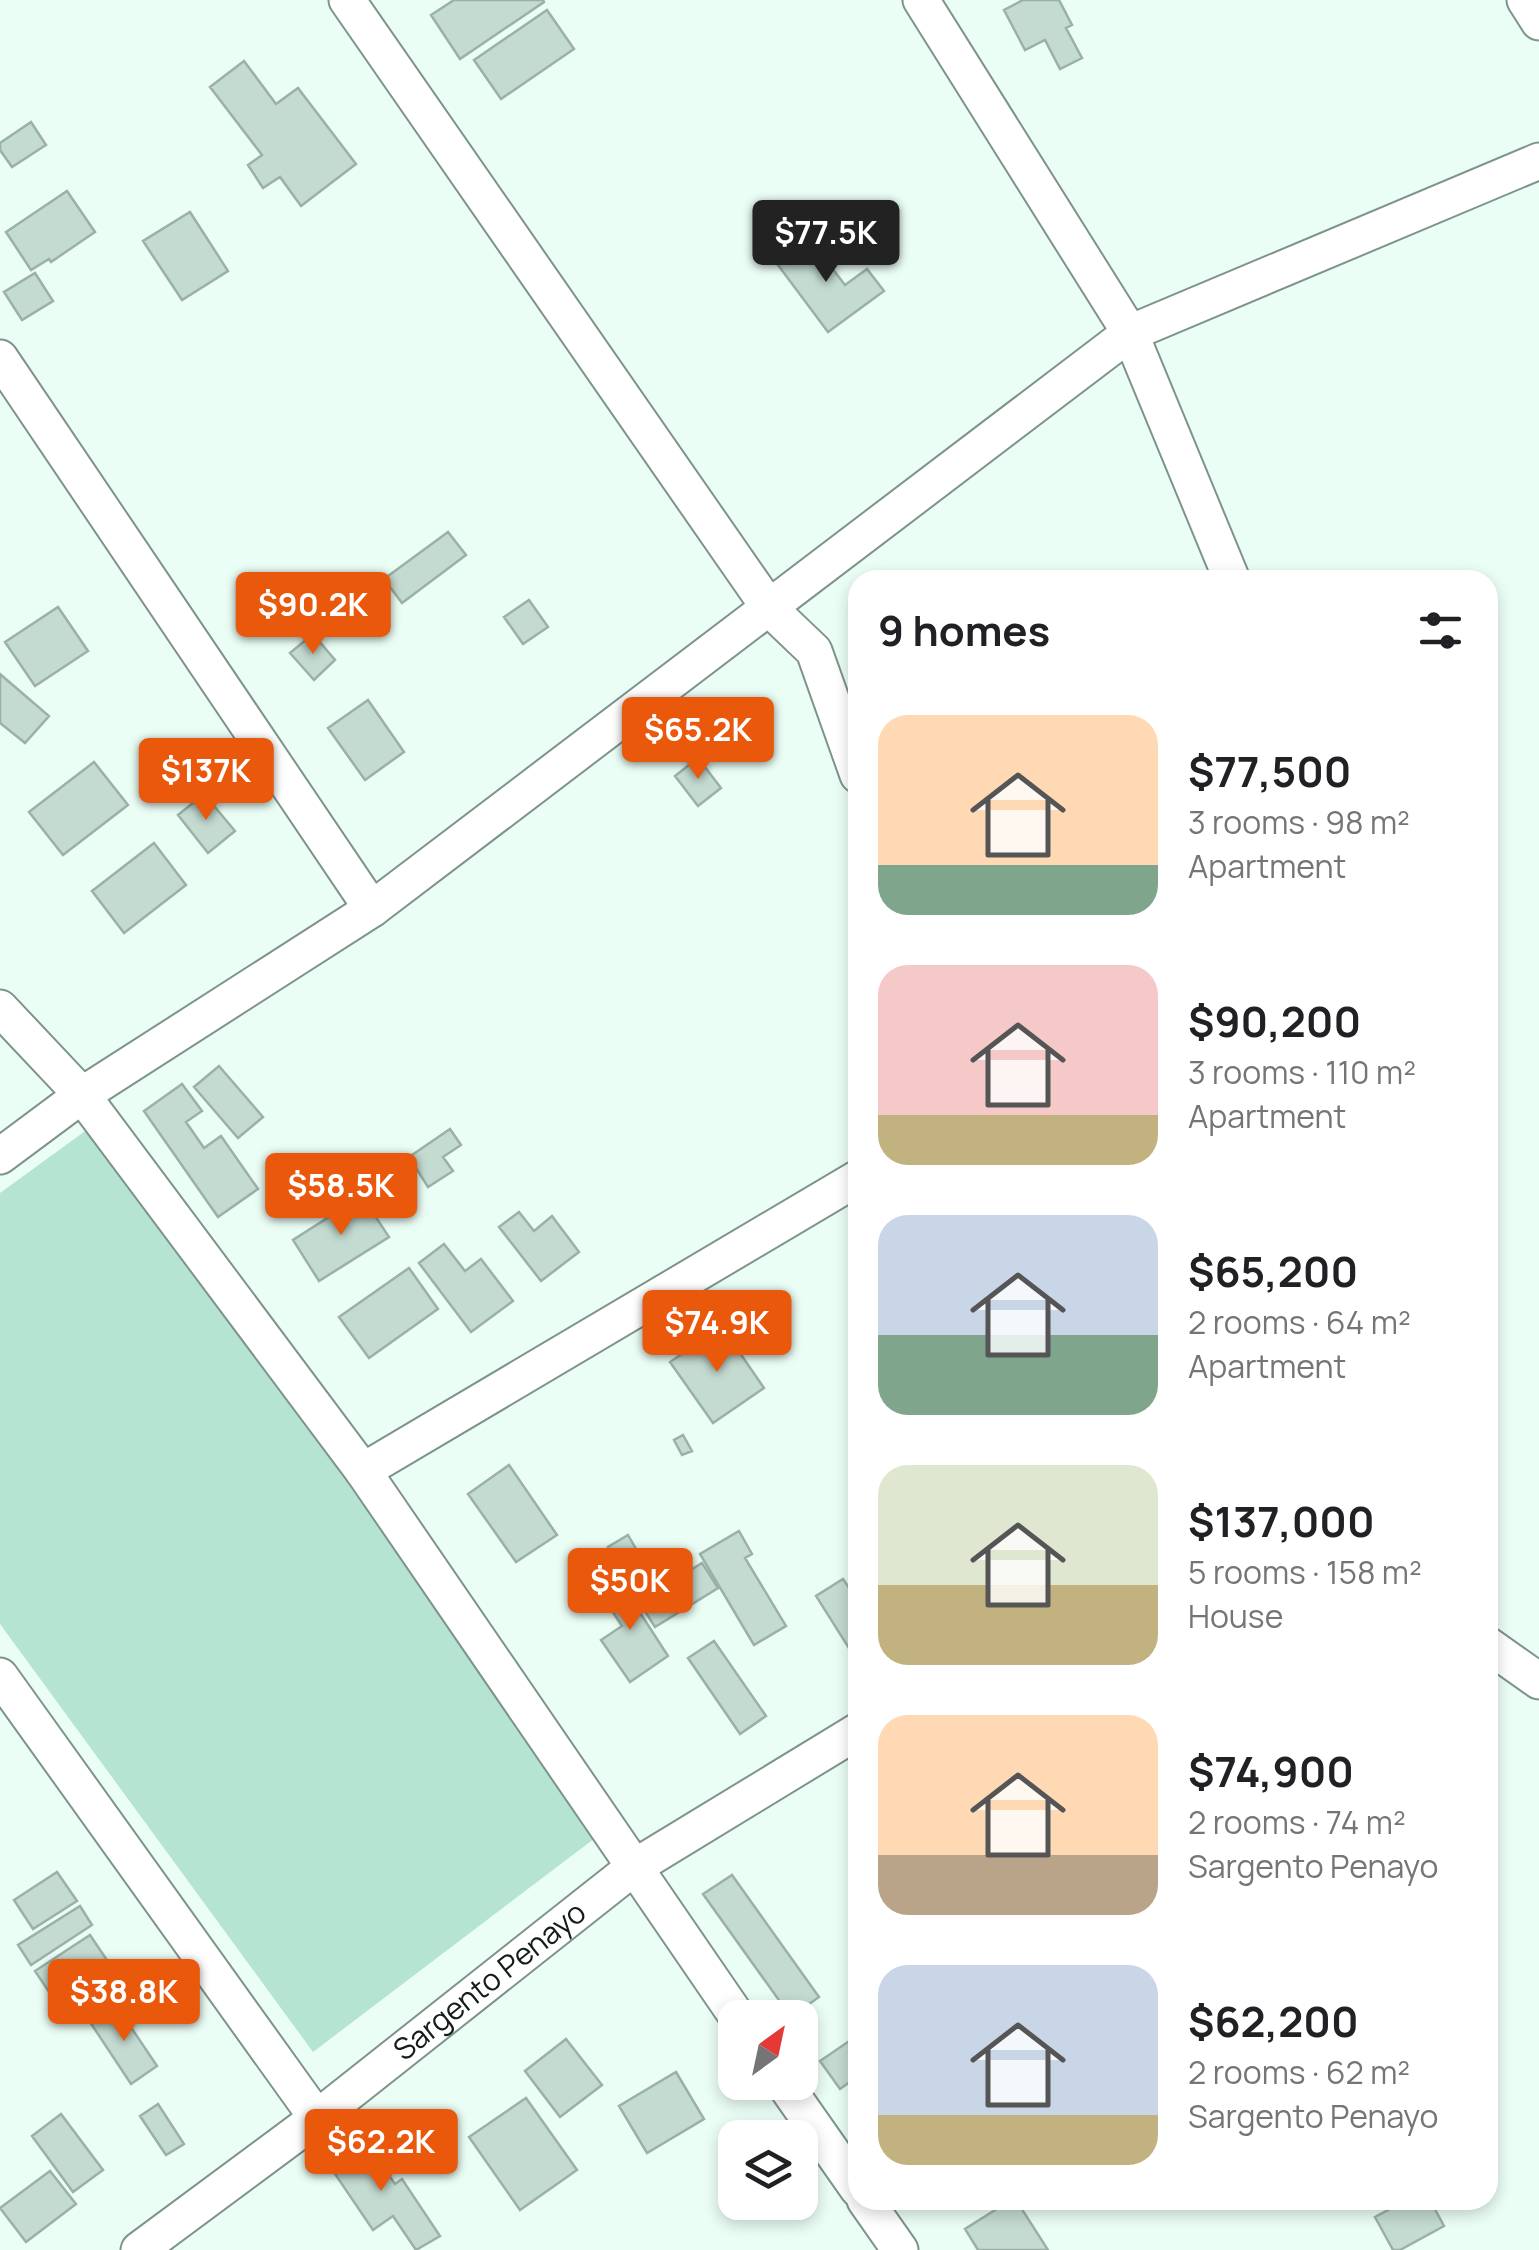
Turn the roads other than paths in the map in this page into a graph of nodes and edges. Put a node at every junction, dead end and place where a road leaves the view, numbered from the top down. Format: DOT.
graph roads {
  1 [pos="347,0"];
  2 [pos="921,0"];
  3 [pos="1525,0"];
  4 [pos="1539,22"];
  5 [pos="1539,161"];
  6 [pos="1130,333"];
  7 [pos="0,358"];
  8 [pos="1228,570"];
  9 [pos="770,609"];
  10 [pos="848,748"];
  11 [pos="372,909"];
  12 [pos="0,1008"];
  13 [pos="82,1095"];
  14 [pos="0,1156"];
  15 [pos="848,1184"];
  16 [pos="362,1472"];
  17 [pos="1498,1653"];
  18 [pos="0,1676"];
  19 [pos="1539,1682"];
  20 [pos="848,1737"];
  21 [pos="633,1868"];
  22 [pos="725,2000"];
  23 [pos="796,2100"];
  24 [pos="318,2118"];
  25 [pos="848,2175"];
  26 [pos="872,2210"];
  27 [pos="139,2250"];
  28 [pos="900,2250"];
  1 -- 9 [label="street"];
  2 -- 6 [label="street"];
  3 -- 4 [label="street"];
  5 -- 6 [label="street"];
  6 -- 8 [label="street"];
  6 -- 9 [label="street"];
  7 -- 11 [label="street"];
  9 -- 10 [label="street"];
  9 -- 11 [label="street"];
  11 -- 13 [label="street"];
  12 -- 13 [label="street"];
  13 -- 14 [label="street"];
  13 -- 16 [label="street"];
  15 -- 16 [label="street"];
  16 -- 21 [label="street"];
  17 -- 19 [label="street"];
  18 -- 24 [label="street"];
  20 -- 21 [label="street, Sargento Penayo"];
  21 -- 22 [label="street"];
  21 -- 24 [label="street, Sargento Penayo"];
  23 -- 25 [label="street"];
  24 -- 27 [label="street, Sargento Penayo"];
  26 -- 28 [label="street"];
}
